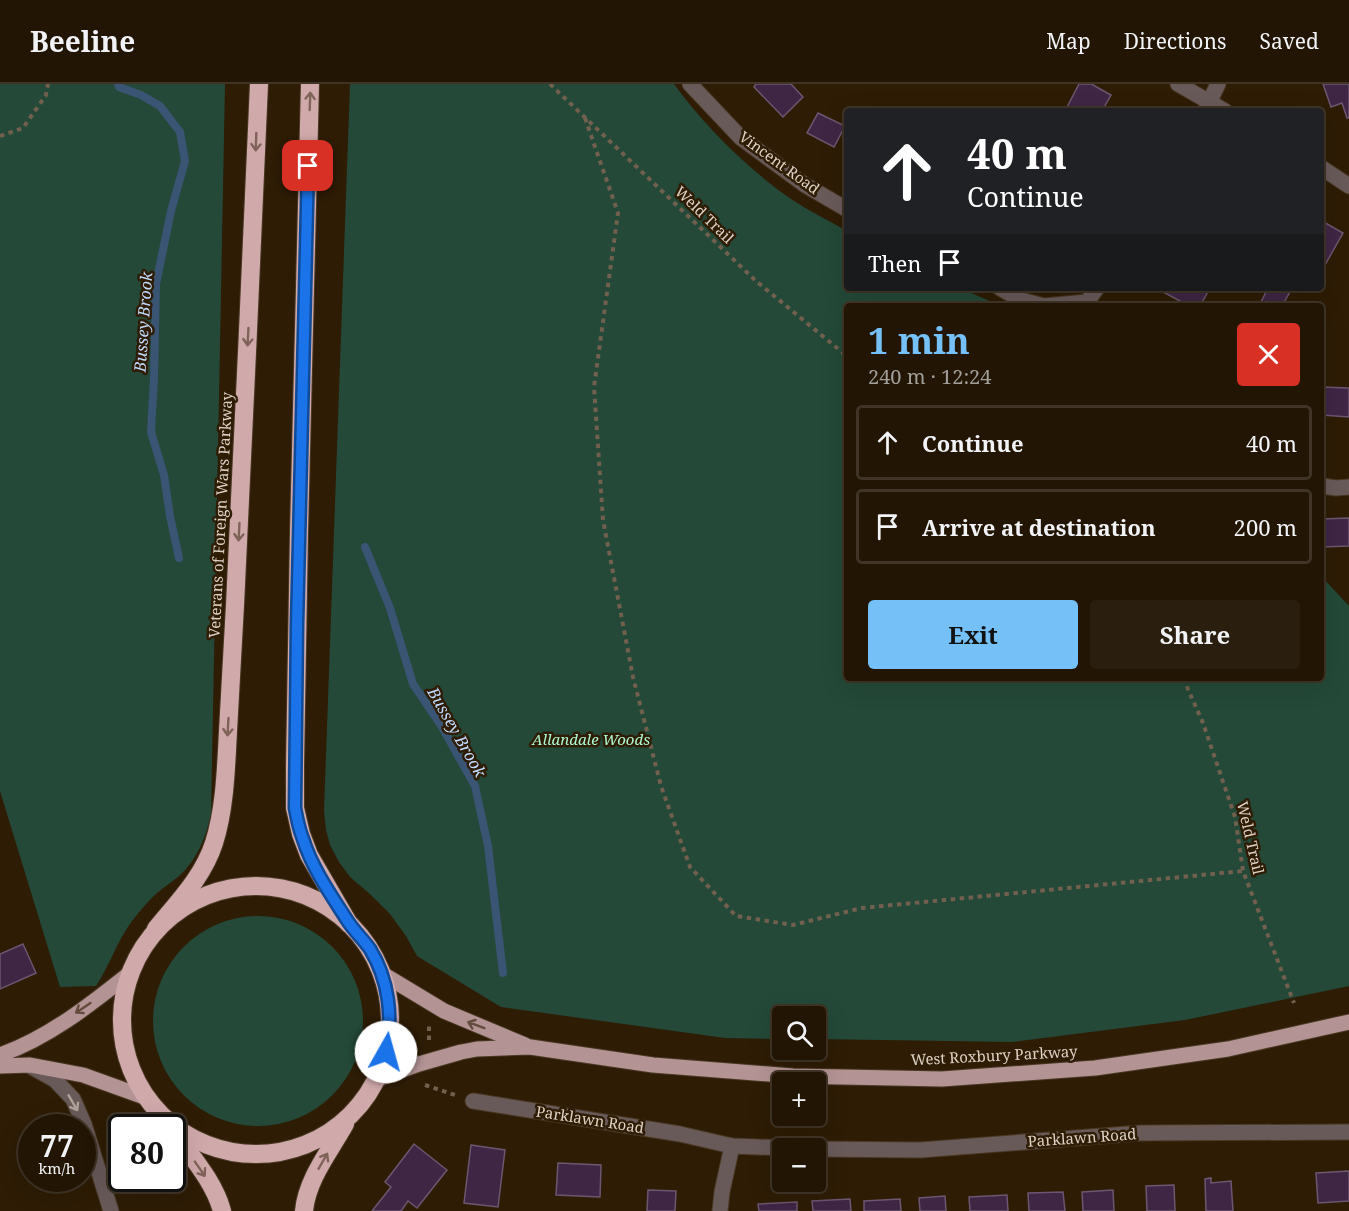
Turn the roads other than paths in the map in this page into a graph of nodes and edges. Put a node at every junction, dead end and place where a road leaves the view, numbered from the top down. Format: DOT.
graph roads {
  1 [pos="259,84"];
  2 [pos="310,84"];
  3 [pos="690,84"];
  4 [pos="1178,84"];
  5 [pos="1218,84"];
  6 [pos="1207,107"];
  7 [pos="1324,169"];
  8 [pos="1349,186"];
  9 [pos="844,208"];
  10 [pos="1005,291"];
  11 [pos="1095,291"];
  12 [pos="1032,303"];
  13 [pos="1076,303"];
  14 [pos="1324,486"];
  15 [pos="1349,487"];
  16 [pos="349,924"];
  17 [pos="156,929"];
  18 [pos="130,973"];
  19 [pos="381,974"];
  20 [pos="1349,1022"];
  21 [pos="530,1047"];
  22 [pos="0,1055"];
  23 [pos="30,1065"];
  24 [pos="0,1066"];
  25 [pos="375,1080"];
  26 [pos="147,1098"];
  27 [pos="473,1101"];
  28 [pos="160,1114"];
  29 [pos="351,1115"];
  30 [pos="1349,1132"];
  31 [pos="186,1134"];
  32 [pos="732,1146"];
  33 [pos="772,1148"];
  34 [pos="186,1149"];
  35 [pos="826,1149"];
  36 [pos="111,1211"];
  37 [pos="222,1211"];
  38 [pos="304,1211"];
  39 [pos="720,1211"];
  1 -- 17 [label="highway, Veterans of Foreign Wars Parkway, one-way"];
  16 -- 2 [label="highway, one-way"];
  3 -- 9 [label="street, Vincent Road"];
  4 -- 6 [label="street"];
  5 -- 6 [label="street"];
  7 -- 8 [label="street"];
  10 -- 12 [label="street"];
  11 -- 13 [label="street"];
  14 -- 15 [label="street"];
  16 -- 17 [label="highway"];
  16 -- 19 [label="highway"];
  17 -- 18 [label="highway"];
  18 -- 22 [label="main road, one-way"];
  18 -- 26 [label="highway"];
  21 -- 19 [label="main road, West Roxbury Parkway, one-way"];
  19 -- 25 [label="highway"];
  20 -- 21 [label="main road, West Roxbury Parkway"];
  21 -- 25 [label="main road, West Roxbury Parkway"];
  23 -- 24 [label="main road"];
  23 -- 26 [label="main road"];
  23 -- 36 [label="street, one-way"];
  25 -- 29 [label="highway"];
  26 -- 28 [label="highway"];
  27 -- 32 [label="street, Parklawn Road"];
  29 -- 31 [label="highway"];
  38 -- 29 [label="highway, one-way"];
  30 -- 35 [label="street, Parklawn Road"];
  32 -- 33 [label="street, Parklawn Road"];
  32 -- 39 [label="street"];
  34 -- 37 [label="highway, one-way"];
}
